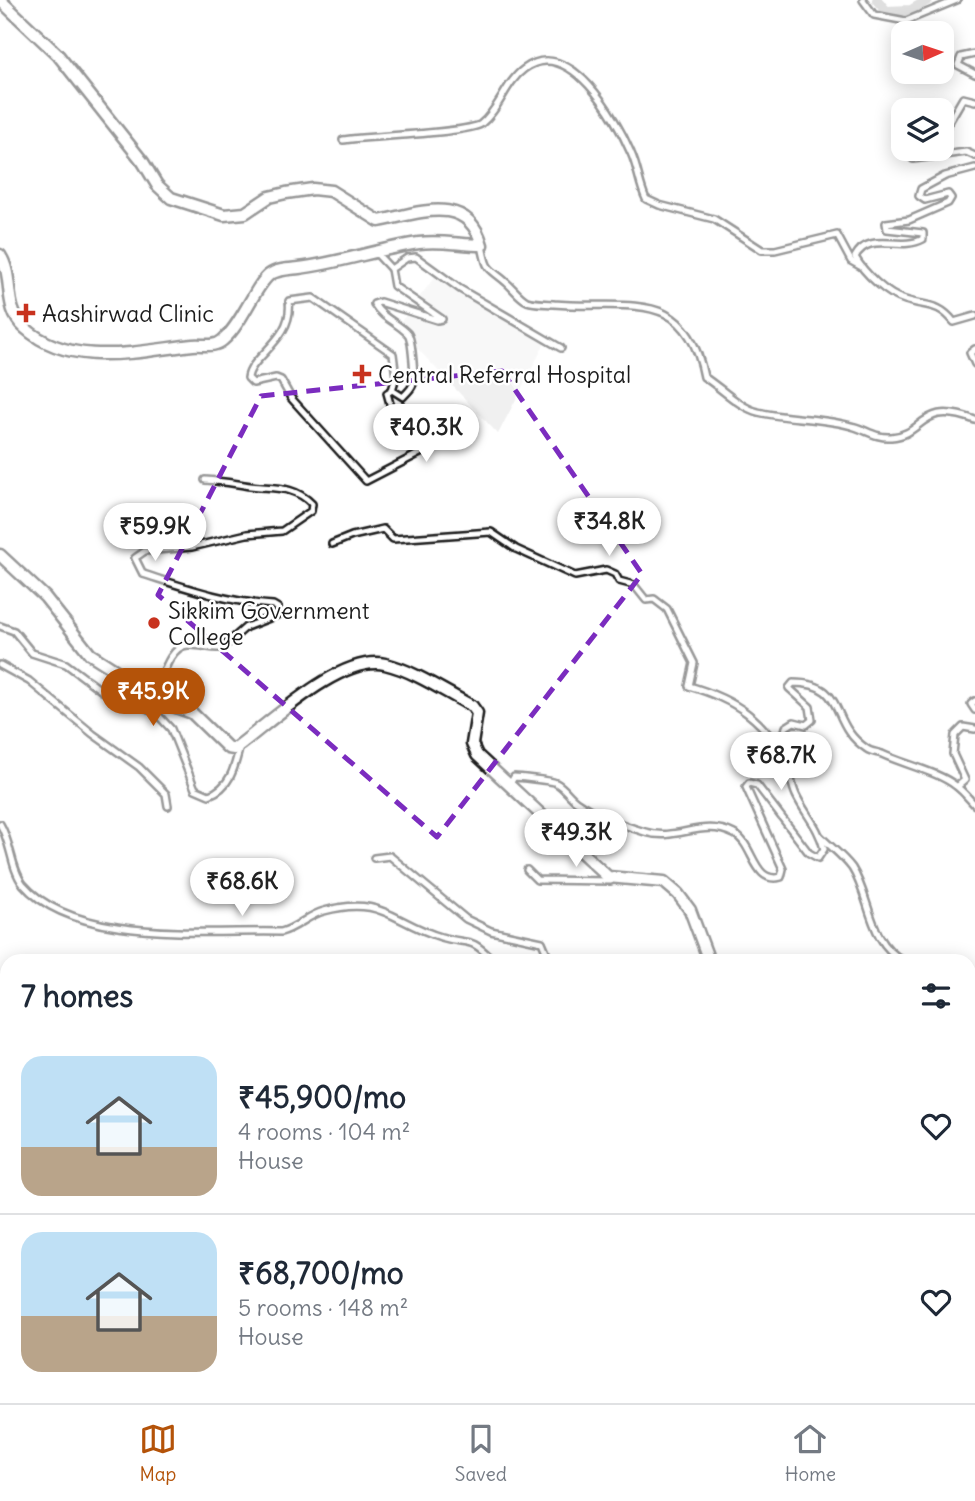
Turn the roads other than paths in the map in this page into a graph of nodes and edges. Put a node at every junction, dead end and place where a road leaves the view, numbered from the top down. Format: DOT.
graph roads {
  1 [pos="0,0"];
  2 [pos="863,0"];
  3 [pos="957,0"];
  4 [pos="975,54"];
  5 [pos="975,74"];
  6 [pos="975,101"];
  7 [pos="954,113"];
  8 [pos="343,140"];
  9 [pos="954,154"];
  10 [pos="975,156"];
  11 [pos="975,168"];
  12 [pos="482,245"];
  13 [pos="376,253"];
  14 [pos="0,255"];
  15 [pos="860,266"];
  16 [pos="391,269"];
  17 [pos="975,316"];
  18 [pos="561,348"];
  19 [pos="975,349"];
  20 [pos="975,364"];
  21 [pos="392,390"];
  22 [pos="975,420"];
  23 [pos="205,480"];
  24 [pos="332,544"];
  25 [pos="0,555"];
  26 [pos="0,626"];
  27 [pos="0,665"];
  28 [pos="155,694"];
  29 [pos="975,701"];
  30 [pos="975,710"];
  31 [pos="975,729"];
  32 [pos="241,745"];
  33 [pos="790,764"];
  34 [pos="510,784"];
  35 [pos="958,786"];
  36 [pos="975,805"];
  37 [pos="168,806"];
  38 [pos="0,824"];
  39 [pos="821,837"];
  40 [pos="374,858"];
  41 [pos="527,870"];
  42 [pos="621,879"];
  43 [pos="487,954"];
  44 [pos="547,954"];
  45 [pos="706,954"];
  46 [pos="893,954"];
  1 -- 12 [label="highway"];
  2 -- 3 [label="street"];
  4 -- 5 [label="street"];
  6 -- 7 [label="street"];
  8 -- 15 [label="street"];
  9 -- 10 [label="street"];
  11 -- 15 [label="street"];
  12 -- 13 [label="highway"];
  12 -- 22 [label="street"];
  13 -- 14 [label="highway"];
  13 -- 16 [label="street"];
  15 -- 17 [label="street"];
  16 -- 18 [label="street"];
  16 -- 21 [label="street"];
  19 -- 20 [label="street"];
  21 -- 21 [label="street"];
  23 -- 28 [label="street"];
  24 -- 33 [label="street"];
  25 -- 28 [label="highway"];
  26 -- 32 [label="street"];
  27 -- 37 [label="street"];
  28 -- 32 [label="highway"];
  29 -- 30 [label="street"];
  31 -- 35 [label="street"];
  32 -- 34 [label="highway"];
  33 -- 35 [label="street"];
  33 -- 39 [label="street"];
  34 -- 39 [label="street"];
  34 -- 42 [label="highway"];
  35 -- 36 [label="street"];
  38 -- 43 [label="street"];
  39 -- 46 [label="street"];
  40 -- 44 [label="street"];
  41 -- 42 [label="street"];
  42 -- 45 [label="highway"];
}
